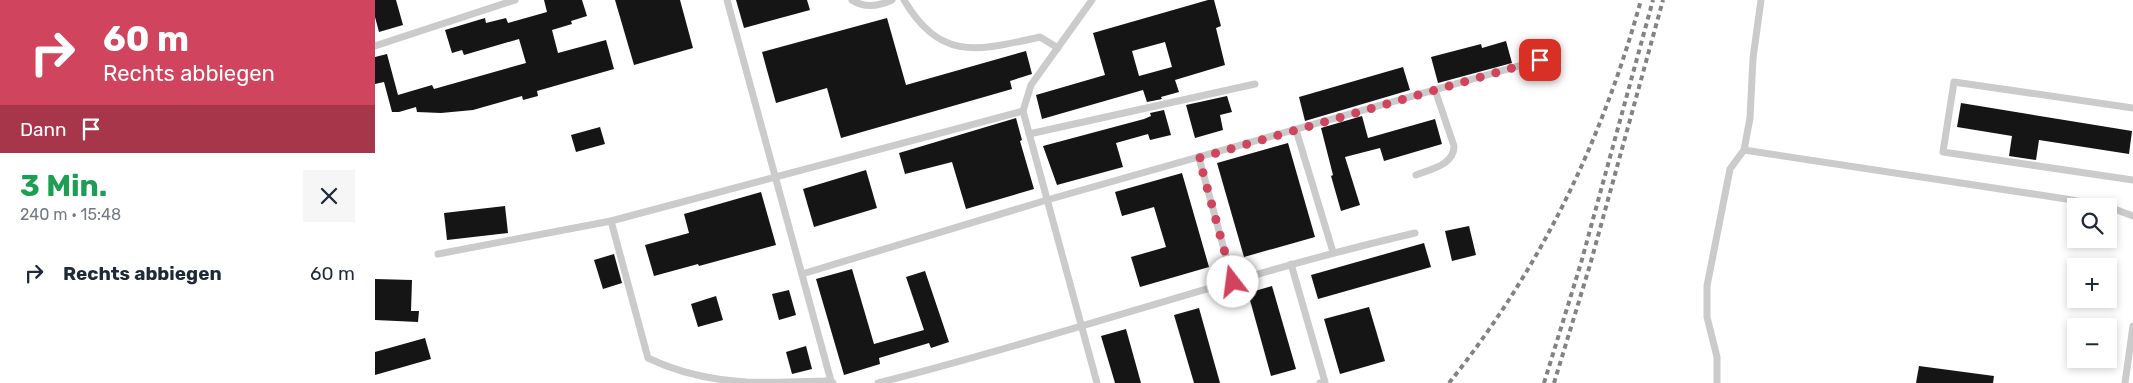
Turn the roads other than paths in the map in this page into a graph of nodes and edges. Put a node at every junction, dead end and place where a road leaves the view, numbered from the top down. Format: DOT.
graph roads {
  1 [pos="515,0"];
  2 [pos="727,0"];
  3 [pos="852,0"];
  4 [pos="892,0"];
  5 [pos="904,0"];
  6 [pos="1092,0"];
  7 [pos="1761,0"];
  8 [pos="375,46"];
  9 [pos="1058,48"];
  10 [pos="1540,60"];
  11 [pos="1255,84"];
  12 [pos="1435,90"];
  13 [pos="2133,108"];
  14 [pos="1023,111"];
  15 [pos="1295,130"];
  16 [pos="1029,134"];
  17 [pos="1744,150"];
  18 [pos="1199,158"];
  19 [pos="1416,175"];
  20 [pos="776,178"];
  21 [pos="2133,180"];
  22 [pos="2067,199"];
  23 [pos="1047,200"];
  24 [pos="2117,211"];
  25 [pos="2133,216"];
  26 [pos="611,221"];
  27 [pos="1415,233"];
  28 [pos="1333,252"];
  29 [pos="438,254"];
  30 [pos="1291,264"];
  31 [pos="802,274"];
  32 [pos="1233,282"];
  33 [pos="1082,326"];
  34 [pos="2133,326"];
  35 [pos="833,382"];
  36 [pos="878,383"];
  37 [pos="1097,383"];
  38 [pos="1320,383"];
  39 [pos="1717,383"];
  40 [pos="2125,383"];
  1 -- 8 [label="lane"];
  2 -- 20 [label="lane"];
  3 -- 4 [label="lane"];
  5 -- 9 [label="lane"];
  6 -- 9 [label="lane"];
  7 -- 17 [label="lane"];
  9 -- 14 [label="lane"];
  10 -- 12 [label="lane"];
  11 -- 16 [label="lane"];
  12 -- 15 [label="lane"];
  12 -- 19 [label="lane"];
  13 -- 21 [label="lane"];
  14 -- 16 [label="lane"];
  14 -- 20 [label="lane"];
  15 -- 18 [label="lane"];
  15 -- 28 [label="lane"];
  16 -- 23 [label="lane"];
  17 -- 22 [label="lane"];
  17 -- 39 [label="lane"];
  18 -- 23 [label="lane"];
  18 -- 32 [label="lane"];
  20 -- 26 [label="lane"];
  20 -- 31 [label="lane"];
  23 -- 31 [label="lane"];
  23 -- 33 [label="lane"];
  24 -- 25 [label="lane"];
  26 -- 29 [label="lane"];
  26 -- 35 [label="lane"];
  27 -- 28 [label="lane"];
  28 -- 30 [label="lane"];
  30 -- 32 [label="lane"];
  30 -- 38 [label="lane"];
  31 -- 35 [label="lane"];
  32 -- 33 [label="lane"];
  33 -- 36 [label="lane"];
  33 -- 37 [label="lane"];
  34 -- 40 [label="lane"];
}
